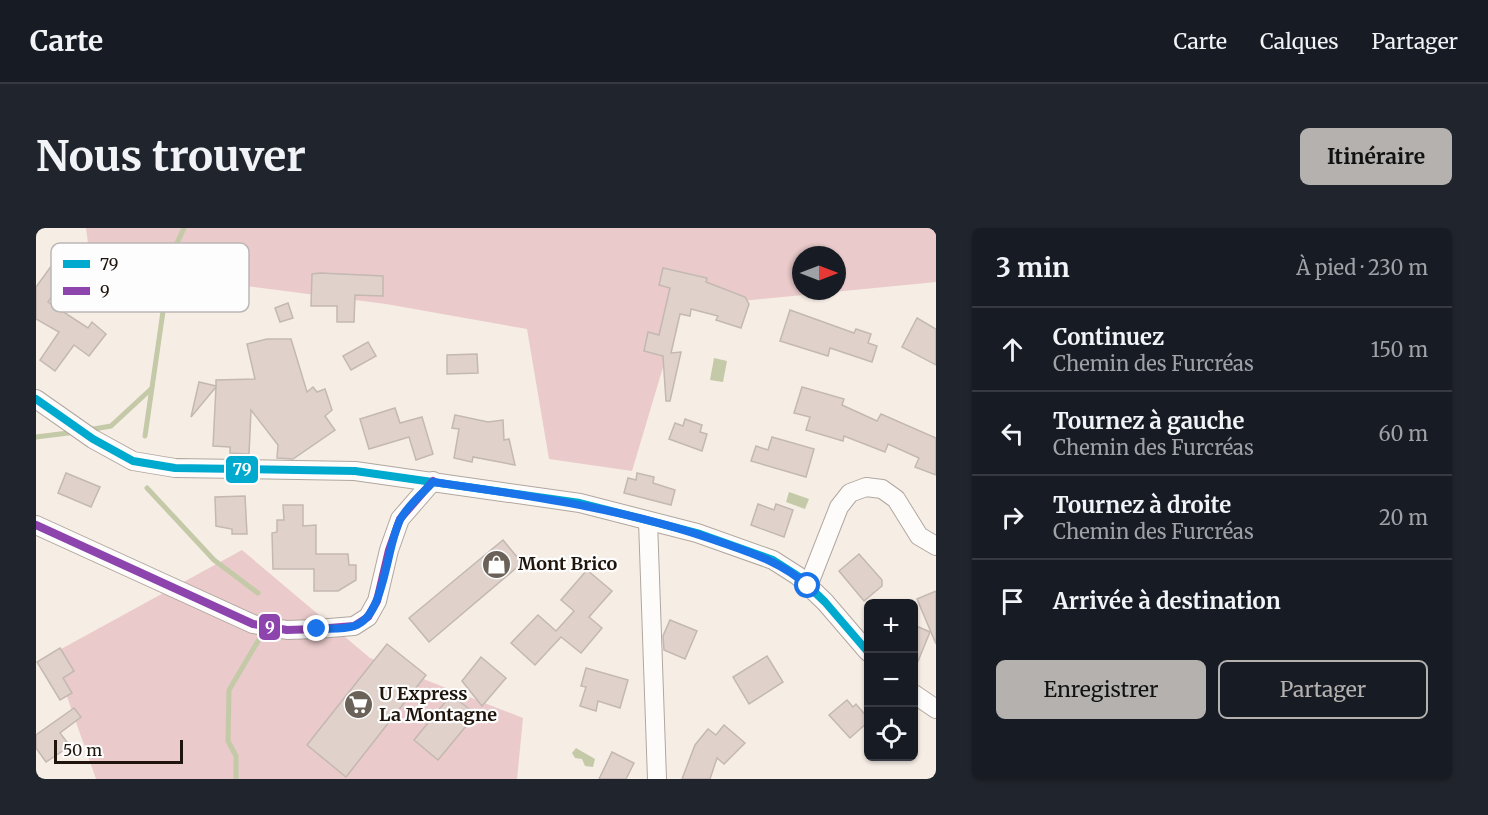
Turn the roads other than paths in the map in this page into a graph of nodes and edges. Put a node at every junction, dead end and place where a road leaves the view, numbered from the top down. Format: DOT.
graph roads {
  1 [pos="36,399"];
  2 [pos="433,482"];
  3 [pos="648,521"];
  4 [pos="36,525"];
  5 [pos="936,546"];
  6 [pos="808,586"];
  7 [pos="864,648"];
  8 [pos="918,697"];
  9 [pos="936,709"];
  10 [pos="657,779"];
  1 -- 2 [label="street"];
  2 -- 3 [label="street"];
  2 -- 4 [label="street"];
  3 -- 6 [label="street"];
  3 -- 10 [label="street"];
  5 -- 6 [label="street"];
  6 -- 7 [label="street"];
  8 -- 9 [label="street"];
}
